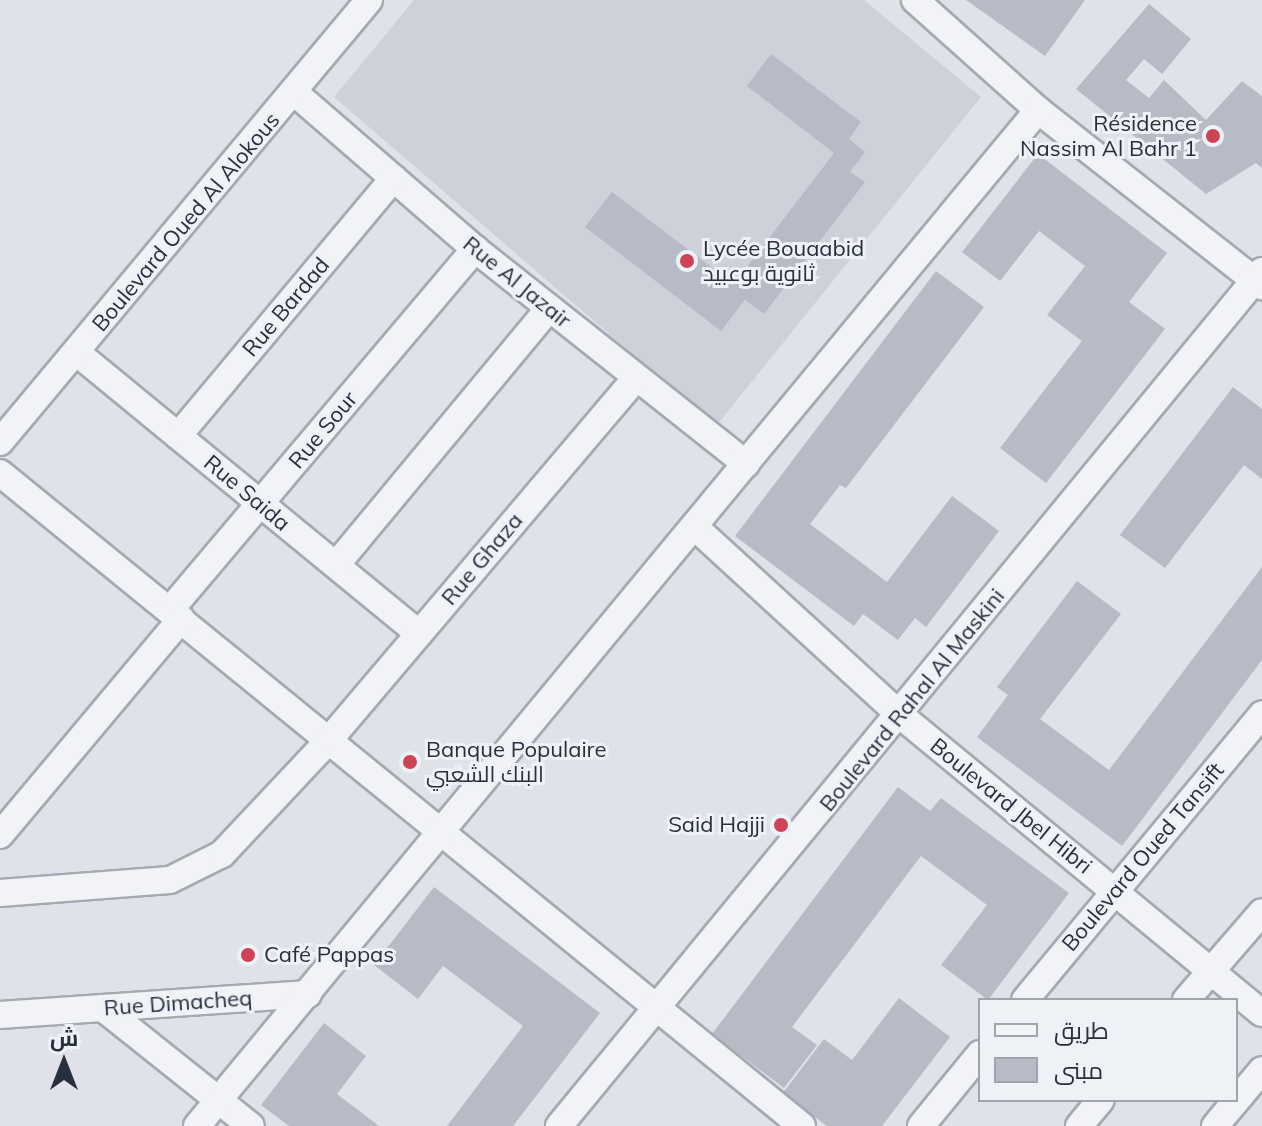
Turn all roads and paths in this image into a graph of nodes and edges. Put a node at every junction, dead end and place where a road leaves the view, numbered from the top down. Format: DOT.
graph roads {
  1 [pos="369,0"];
  2 [pos="915,0"];
  3 [pos="295,93"];
  4 [pos="1038,110"];
  5 [pos="394,178"];
  6 [pos="475,249"];
  7 [pos="1260,279"];
  8 [pos="549,308"];
  9 [pos="76,352"];
  10 [pos="635,379"];
  11 [pos="178,436"];
  12 [pos="0,442"];
  13 [pos="746,464"];
  14 [pos="0,473"];
  15 [pos="261,505"];
  16 [pos="696,528"];
  17 [pos="336,565"];
  18 [pos="175,614"];
  19 [pos="419,634"];
  20 [pos="900,715"];
  21 [pos="1262,715"];
  22 [pos="329,740"];
  23 [pos="443,833"];
  24 [pos="0,835"];
  25 [pos="1114,891"];
  26 [pos="0,893"];
  27 [pos="1262,912"];
  28 [pos="1211,971"];
  29 [pos="308,994"];
  30 [pos="1027,998"];
  31 [pos="1188,998"];
  32 [pos="103,1008"];
  33 [pos="659,1010"];
  34 [pos="1262,1013"];
  35 [pos="0,1015"];
  36 [pos="978,1056"];
  37 [pos="1262,1070"];
  38 [pos="1238,1099"];
  39 [pos="219,1100"];
  40 [pos="1099,1102"];
  41 [pos="1235,1102"];
  42 [pos="197,1126"];
  43 [pos="251,1126"];
  44 [pos="559,1126"];
  45 [pos="802,1126"];
  46 [pos="921,1126"];
  47 [pos="1079,1126"];
  48 [pos="1215,1126"];
  1 -- 3 [label="street, Boulevard Oued Al Alokous"];
  2 -- 4 [label="street"];
  3 -- 5 [label="street, Rue Al Jazair"];
  3 -- 9 [label="street, Boulevard Oued Al Alokous"];
  4 -- 7 [label="street"];
  4 -- 13 [label="street"];
  5 -- 6 [label="street, Rue Al Jazair"];
  5 -- 11 [label="street, Rue Bardad"];
  6 -- 8 [label="street, Rue Al Jazair"];
  6 -- 15 [label="street, Rue Sour"];
  7 -- 20 [label="street, Boulevard Rahal Al Maskini"];
  8 -- 10 [label="street, Rue Al Jazair"];
  8 -- 17 [label="street"];
  9 -- 11 [label="street, Rue Saida"];
  9 -- 12 [label="street, Boulevard Oued Al Alokous"];
  10 -- 13 [label="street, Rue Al Jazair"];
  10 -- 19 [label="street, Rue Ghaza"];
  11 -- 15 [label="street, Rue Saida"];
  13 -- 16 [label="street"];
  14 -- 18 [label="street"];
  15 -- 17 [label="street, Rue Saida"];
  15 -- 18 [label="street, Rue Sour"];
  16 -- 20 [label="street, Boulevard Jbel Hibri"];
  16 -- 23 [label="street"];
  17 -- 19 [label="street, Rue Saida"];
  18 -- 22 [label="street"];
  18 -- 24 [label="street, Rue Sour"];
  19 -- 22 [label="street, Rue Ghaza"];
  20 -- 25 [label="street, Boulevard Jbel Hibri"];
  20 -- 33 [label="street, Boulevard Rahal Al Maskini"];
  21 -- 25 [label="street, Boulevard Oued Tansift"];
  22 -- 23 [label="street"];
  22 -- 26 [label="street, Rue Ghaza"];
  23 -- 29 [label="street"];
  23 -- 33 [label="street"];
  25 -- 28 [label="street, Boulevard Jbel Hibri"];
  25 -- 30 [label="street, Boulevard Oued Tansift"];
  27 -- 28 [label="street"];
  28 -- 31 [label="street"];
  28 -- 34 [label="street, Boulevard Jbel Hibri"];
  29 -- 32 [label="street, Rue Dimacheq"];
  29 -- 39 [label="street"];
  32 -- 35 [label="street, Rue Dimacheq"];
  32 -- 39 [label="street"];
  33 -- 44 [label="street, Boulevard Rahal Al Maskini"];
  33 -- 45 [label="street"];
  36 -- 46 [label="street"];
  37 -- 38 [label="street"];
  39 -- 42 [label="street"];
  39 -- 43 [label="street"];
  40 -- 47 [label="street"];
  41 -- 48 [label="street"];
}
